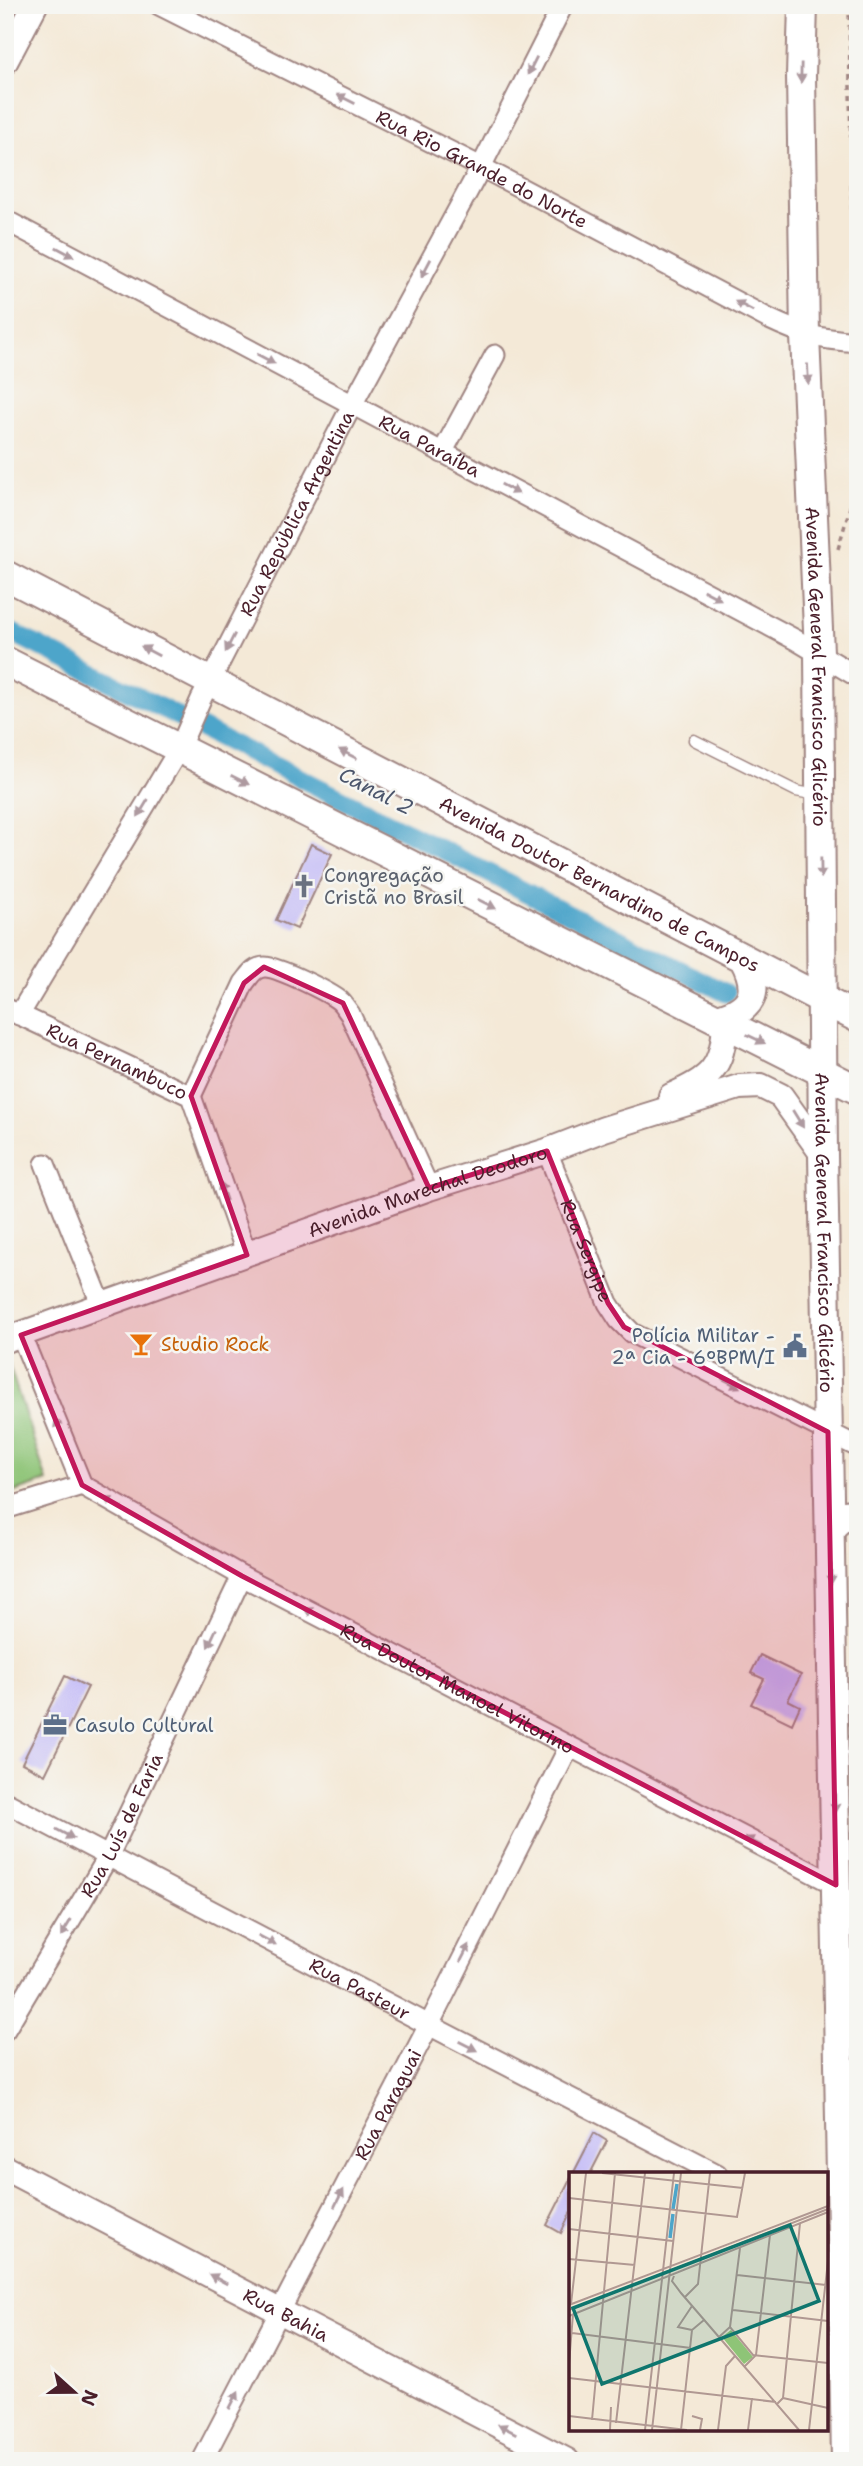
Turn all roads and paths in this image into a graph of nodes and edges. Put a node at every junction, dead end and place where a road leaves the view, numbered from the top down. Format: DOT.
graph roads {
  1 [pos="35,5"];
  2 [pos="159,5"];
  3 [pos="563,5"];
  4 [pos="803,5"];
  5 [pos="849,5"];
  6 [pos="5,62"];
  7 [pos="481,167"];
  8 [pos="5,220"];
  9 [pos="805,336"];
  10 [pos="856,342"];
  11 [pos="495,355"];
  12 [pos="352,405"];
  13 [pos="442,453"];
  14 [pos="837,555"];
  15 [pos="5,575"];
  16 [pos="819,652"];
  17 [pos="5,661"];
  18 [pos="858,677"];
  19 [pos="205,691"];
  20 [pos="182,740"];
  21 [pos="694,740"];
  22 [pos="820,796"];
  23 [pos="744,959"];
  24 [pos="822,1000"];
  25 [pos="12,1012"];
  26 [pos="858,1018"];
  27 [pos="721,1021"];
  28 [pos="824,1072"];
  29 [pos="858,1090"];
  30 [pos="191,1096"];
  31 [pos="604,1129"];
  32 [pos="547,1151"];
  33 [pos="823,1155"];
  34 [pos="45,1164"];
  35 [pos="429,1188"];
  36 [pos="247,1255"];
  37 [pos="102,1306"];
  38 [pos="13,1337"];
  39 [pos="828,1433"];
  40 [pos="858,1447"];
  41 [pos="82,1485"];
  42 [pos="5,1509"];
  43 [pos="858,1513"];
  44 [pos="830,1528"];
  45 [pos="242,1576"];
  46 [pos="569,1747"];
  47 [pos="5,1802"];
  48 [pos="108,1857"];
  49 [pos="836,1885"];
  50 [pos="429,2025"];
  51 [pos="5,2029"];
  52 [pos="5,2168"];
  53 [pos="713,2172"];
  54 [pos="842,2233"];
  55 [pos="280,2311"];
  56 [pos="202,2461"];
  57 [pos="568,2461"];
  58 [pos="846,2461"];
  1 -- 6 [label="street"];
  7 -- 2 [label="street, Rua Rio Grande do Norte, one-way"];
  3 -- 7 [label="street, Rua República Argentina, one-way"];
  4 -- 9 [label="main road, Avenida General Francisco Glicério, one-way"];
  5 -- 10 [label="path"];
  9 -- 7 [label="street, Rua Rio Grande do Norte, one-way"];
  7 -- 12 [label="street, Rua República Argentina, one-way"];
  8 -- 12 [label="street, Rua Paraíba, one-way"];
  9 -- 10 [label="street, Rua Rio Grande do Norte"];
  9 -- 16 [label="main road, Avenida General Francisco Glicério, one-way"];
  10 -- 14 [label="path"];
  11 -- 13 [label="street"];
  12 -- 13 [label="street, Rua Paraíba"];
  12 -- 19 [label="street, Rua República Argentina, one-way"];
  13 -- 16 [label="street, Rua Paraíba, one-way"];
  19 -- 15 [label="main road, Avenida Doutor Bernardino de Campos, one-way"];
  16 -- 18 [label="street, Rua Paraíba"];
  16 -- 22 [label="main road, Avenida General Francisco Glicério"];
  17 -- 20 [label="main road"];
  19 -- 20 [label="street, Rua República Argentina"];
  23 -- 19 [label="main road, Avenida Doutor Bernardino de Campos, one-way"];
  20 -- 25 [label="street, Rua República Argentina, one-way"];
  20 -- 27 [label="main road, one-way"];
  21 -- 22 [label="lane"];
  22 -- 24 [label="main road, Avenida General Francisco Glicério, one-way"];
  23 -- 24 [label="main road, Avenida Doutor Bernardino de Campos"];
  23 -- 27 [label="main road"];
  24 -- 26 [label="main road, Avenida Doutor Bernardino de Campos"];
  24 -- 28 [label="main road, Avenida General Francisco Glicério"];
  25 -- 30 [label="street, Rua Pernambuco"];
  27 -- 28 [label="main road, one-way"];
  27 -- 31 [label="street"];
  28 -- 29 [label="main road"];
  28 -- 33 [label="main road, Avenida General Francisco Glicério"];
  30 -- 35 [label="street"];
  36 -- 30 [label="street, Rua Pernambuco, one-way"];
  31 -- 32 [label="street, Avenida Marechal Deodoro"];
  31 -- 33 [label="street, Avenida Marechal Deodoro, one-way"];
  32 -- 35 [label="street, Avenida Marechal Deodoro"];
  32 -- 39 [label="street, Rua Sergipe, one-way"];
  33 -- 39 [label="main road, Avenida General Francisco Glicério"];
  34 -- 37 [label="street"];
  35 -- 36 [label="street, Avenida Marechal Deodoro"];
  36 -- 37 [label="street, Avenida Marechal Deodoro"];
  37 -- 38 [label="street, Avenida Marechal Deodoro"];
  41 -- 38 [label="street, one-way"];
  39 -- 40 [label="street, Rua Sergipe"];
  39 -- 44 [label="main road, Avenida General Francisco Glicério"];
  41 -- 42 [label="street"];
  45 -- 41 [label="street, Rua Doutor Manoel Vitorino, one-way"];
  43 -- 44 [label="main road"];
  44 -- 49 [label="main road, Avenida General Francisco Glicério, one-way"];
  46 -- 45 [label="street, Rua Doutor Manoel Vitorino, one-way"];
  45 -- 48 [label="street, Rua Luís de Faria, one-way"];
  49 -- 46 [label="street, Rua Doutor Manoel Vitorino, one-way"];
  50 -- 46 [label="street, Rua Paraguai, one-way"];
  47 -- 48 [label="street, Rua Pasteur, one-way"];
  48 -- 50 [label="street, Rua Pasteur, one-way"];
  48 -- 51 [label="street, Rua Luís de Faria, one-way"];
  49 -- 54 [label="main road, Avenida General Francisco Glicério"];
  50 -- 53 [label="street, Rua Pasteur, one-way"];
  55 -- 50 [label="street, Rua Paraguai, one-way"];
  55 -- 52 [label="street, Rua Bahia, one-way"];
  54 -- 58 [label="main road, Avenida General Francisco Glicério"];
  56 -- 55 [label="street, Rua Paraguai, one-way"];
  57 -- 55 [label="street, Rua Bahia, one-way"];
}
